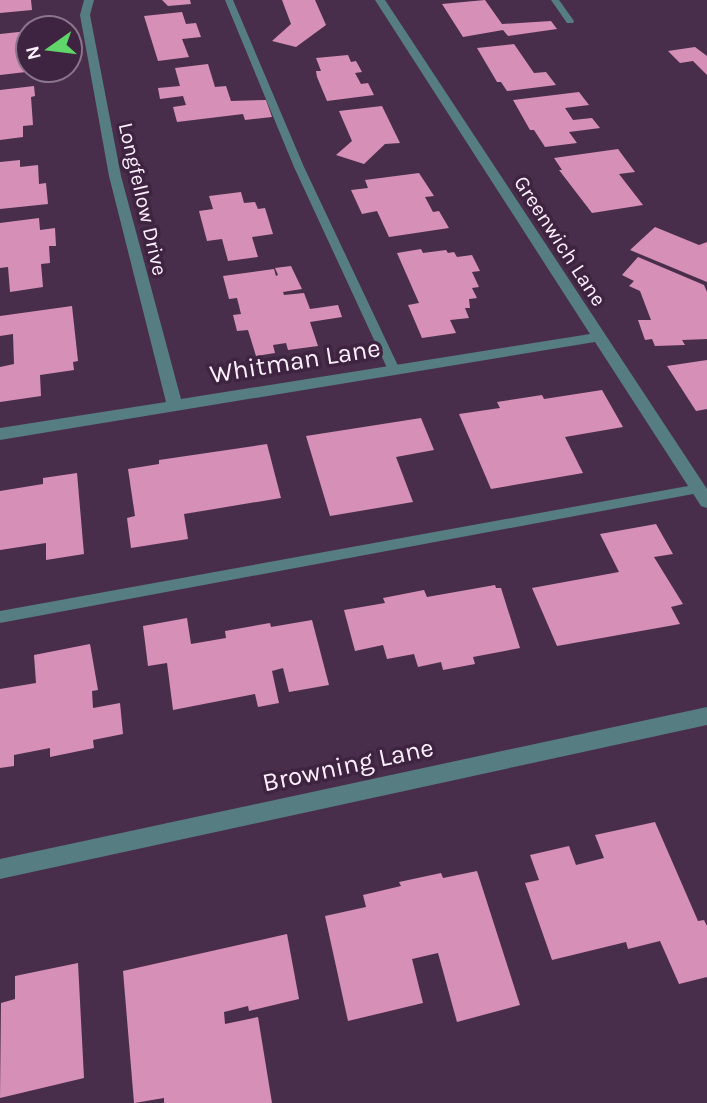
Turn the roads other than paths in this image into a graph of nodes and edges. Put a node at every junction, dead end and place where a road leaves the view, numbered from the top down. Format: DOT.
graph roads {
  1 [pos="89,0"];
  2 [pos="229,0"];
  3 [pos="380,0"];
  4 [pos="555,0"];
  5 [pos="569,21"];
  6 [pos="597,337"];
  7 [pos="394,369"];
  8 [pos="175,405"];
  9 [pos="0,434"];
  10 [pos="699,489"];
  11 [pos="707,502"];
  12 [pos="0,617"];
  13 [pos="707,716"];
  14 [pos="0,869"];
  1 -- 8 [label="street, Longfellow Drive"];
  2 -- 7 [label="lane"];
  3 -- 6 [label="street, Greenwich Lane"];
  4 -- 5 [label="lane"];
  6 -- 7 [label="street, Whitman Lane"];
  6 -- 10 [label="street, Greenwich Lane"];
  7 -- 8 [label="street, Whitman Lane"];
  8 -- 9 [label="street, Whitman Lane"];
  10 -- 11 [label="street, Greenwich Lane"];
  10 -- 12 [label="lane"];
  13 -- 14 [label="street, Browning Lane"];
}
